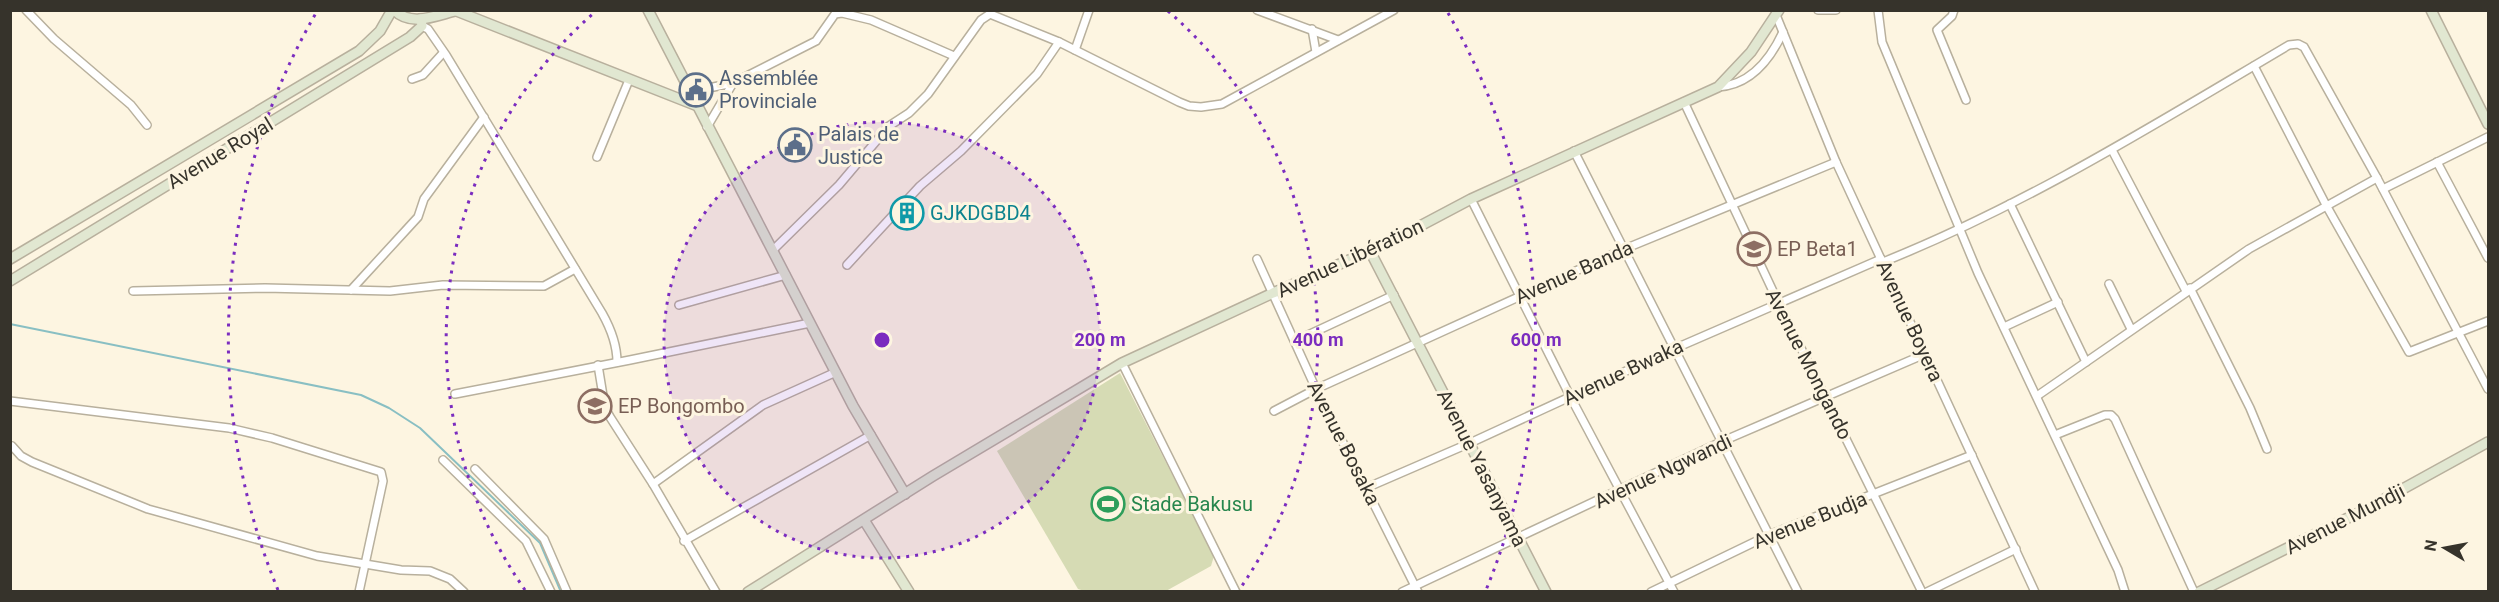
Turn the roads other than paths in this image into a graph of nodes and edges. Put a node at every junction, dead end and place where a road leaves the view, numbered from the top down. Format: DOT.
graph roads {
  1 [pos="26,10"];
  2 [pos="393,10"];
  3 [pos="648,10"];
  4 [pos="1089,10"];
  5 [pos="1257,10"];
  6 [pos="1394,10"];
  7 [pos="1818,10"];
  8 [pos="1836,10"];
  9 [pos="1878,10"];
  10 [pos="1954,10"];
  11 [pos="2431,10"];
  12 [pos="454,11"];
  13 [pos="985,12"];
  14 [pos="1777,12"];
  15 [pos="424,18"];
  16 [pos="1312,29"];
  17 [pos="1783,32"];
  18 [pos="1338,40"];
  19 [pos="1059,42"];
  20 [pos="1075,51"];
  21 [pos="443,52"];
  22 [pos="1316,52"];
  23 [pos="954,56"];
  24 [pos="2254,66"];
  25 [pos="412,79"];
  26 [pos="629,80"];
  27 [pos="734,83"];
  28 [pos="1718,87"];
  29 [pos="689,92"];
  30 [pos="1966,100"];
  31 [pos="1684,102"];
  32 [pos="695,105"];
  33 [pos="484,117"];
  34 [pos="2488,124"];
  35 [pos="147,125"];
  36 [pos="707,127"];
  37 [pos="2488,137"];
  38 [pos="2112,150"];
  39 [pos="1574,151"];
  40 [pos="597,157"];
  41 [pos="1836,162"];
  42 [pos="2437,162"];
  43 [pos="2377,178"];
  44 [pos="2383,189"];
  45 [pos="1471,199"];
  46 [pos="2010,204"];
  47 [pos="1732,205"];
  48 [pos="2326,205"];
  49 [pos="1960,230"];
  50 [pos="1622,249"];
  51 [pos="773,250"];
  52 [pos="1371,251"];
  53 [pos="2488,258"];
  54 [pos="10,259"];
  55 [pos="1257,259"];
  56 [pos="1882,260"];
  57 [pos="846,265"];
  58 [pos="575,269"];
  59 [pos="786,275"];
  60 [pos="10,281"];
  61 [pos="2109,284"];
  62 [pos="351,290"];
  63 [pos="2188,290"];
  64 [pos="134,291"];
  65 [pos="1273,293"];
  66 [pos="1520,295"];
  67 [pos="1394,296"];
  68 [pos="2058,302"];
  69 [pos="1779,304"];
  70 [pos="679,305"];
  71 [pos="2488,321"];
  72 [pos="810,323"];
  73 [pos="2004,327"];
  74 [pos="2131,329"];
  75 [pos="2458,333"];
  76 [pos="1295,341"];
  77 [pos="1418,344"];
  78 [pos="1676,348"];
  79 [pos="1925,354"];
  80 [pos="617,362"];
  81 [pos="2086,362"];
  82 [pos="1122,363"];
  83 [pos="598,365"];
  84 [pos="836,372"];
  85 [pos="1316,389"];
  86 [pos="2488,389"];
  87 [pos="455,394"];
  88 [pos="1570,396"];
  89 [pos="2037,396"];
  90 [pos="1826,397"];
  91 [pos="10,401"];
  92 [pos="1275,411"];
  93 [pos="871,435"];
  94 [pos="2055,435"];
  95 [pos="1723,441"];
  96 [pos="2488,442"];
  97 [pos="1470,443"];
  98 [pos="12,446"];
  99 [pos="2267,449"];
  100 [pos="1972,454"];
  101 [pos="443,460"];
  102 [pos="475,469"];
  103 [pos="652,484"];
  104 [pos="1366,488"];
  105 [pos="1620,491"];
  106 [pos="905,494"];
  107 [pos="1875,495"];
  108 [pos="864,519"];
  109 [pos="1769,535"];
  110 [pos="1520,538"];
  111 [pos="684,541"];
  112 [pos="2016,549"];
  113 [pos="364,564"];
  114 [pos="1670,583"];
  115 [pos="1416,589"];
  116 [pos="359,591"];
  117 [pos="464,591"];
  118 [pos="551,591"];
  119 [pos="567,591"];
  120 [pos="716,591"];
  121 [pos="748,591"];
  122 [pos="909,591"];
  123 [pos="1236,591"];
  124 [pos="1402,591"];
  125 [pos="1546,591"];
  126 [pos="1651,591"];
  127 [pos="1674,591"];
  128 [pos="1798,591"];
  129 [pos="1922,591"];
  130 [pos="1927,591"];
  131 [pos="2035,591"];
  132 [pos="2125,591"];
  133 [pos="2194,591"];
  134 [pos="2199,591"];
  1 -- 35 [label="street"];
  2 -- 15 [label="street"];
  2 -- 54 [label="street, Avenue Royal"];
  3 -- 29 [label="street"];
  4 -- 20 [label="street"];
  5 -- 16 [label="street"];
  6 -- 18 [label="street"];
  7 -- 8 [label="street"];
  9 -- 49 [label="street"];
  10 -- 30 [label="street"];
  11 -- 34 [label="street"];
  12 -- 15 [label="street"];
  12 -- 26 [label="street"];
  13 -- 19 [label="street"];
  13 -- 23 [label="street"];
  14 -- 17 [label="street, Avenue Boyera"];
  14 -- 28 [label="street, Avenue Libération"];
  15 -- 21 [label="street"];
  15 -- 60 [label="street, Avenue Royal"];
  16 -- 18 [label="street"];
  16 -- 22 [label="street"];
  17 -- 28 [label="street"];
  17 -- 41 [label="street, Avenue Boyera"];
  18 -- 22 [label="street"];
  19 -- 20 [label="street"];
  19 -- 57 [label="street"];
  20 -- 22 [label="street"];
  21 -- 25 [label="street"];
  21 -- 33 [label="street"];
  23 -- 27 [label="street"];
  23 -- 51 [label="street"];
  24 -- 38 [label="street, Avenue Bwaka"];
  24 -- 43 [label="street, Avenue Bwaka"];
  24 -- 48 [label="street"];
  26 -- 32 [label="street"];
  26 -- 40 [label="street"];
  27 -- 29 [label="street"];
  27 -- 36 [label="street"];
  28 -- 31 [label="street, Avenue Libération"];
  29 -- 32 [label="street"];
  31 -- 39 [label="street, Avenue Libération"];
  31 -- 47 [label="street, Avenue Mongando"];
  32 -- 36 [label="street"];
  33 -- 58 [label="street"];
  33 -- 62 [label="street"];
  36 -- 51 [label="street"];
  37 -- 42 [label="street"];
  38 -- 46 [label="street, Avenue Bwaka"];
  38 -- 63 [label="street"];
  39 -- 45 [label="street, Avenue Libération"];
  39 -- 50 [label="street"];
  41 -- 47 [label="street, Avenue Banda"];
  41 -- 56 [label="street, Avenue Boyera"];
  42 -- 44 [label="street"];
  42 -- 53 [label="street"];
  43 -- 44 [label="street"];
  43 -- 48 [label="street"];
  44 -- 75 [label="street"];
  45 -- 52 [label="street, Avenue Libération"];
  45 -- 66 [label="street"];
  46 -- 49 [label="street, Avenue Bwaka"];
  46 -- 68 [label="street"];
  47 -- 50 [label="street, Avenue Banda"];
  47 -- 69 [label="street, Avenue Mongando"];
  48 -- 63 [label="street"];
  48 -- 75 [label="street"];
  49 -- 56 [label="street, Avenue Bwaka"];
  49 -- 73 [label="street"];
  50 -- 66 [label="street, Avenue Banda"];
  50 -- 78 [label="street"];
  51 -- 59 [label="street"];
  52 -- 65 [label="street, Avenue Libération"];
  52 -- 67 [label="street, Avenue Yasanyama"];
  55 -- 65 [label="street, Avenue Bosaka"];
  56 -- 69 [label="street, Avenue Bwaka"];
  56 -- 79 [label="street, Avenue Boyera"];
  58 -- 62 [label="street"];
  58 -- 80 [label="street"];
  59 -- 70 [label="street"];
  59 -- 72 [label="street"];
  61 -- 74 [label="street"];
  62 -- 64 [label="street"];
  63 -- 74 [label="street"];
  63 -- 99 [label="street"];
  65 -- 76 [label="street, Avenue Bosaka"];
  65 -- 82 [label="street, Avenue Libération"];
  66 -- 77 [label="street, Avenue Banda"];
  66 -- 88 [label="street"];
  67 -- 76 [label="street"];
  67 -- 77 [label="street, Avenue Yasanyama"];
  68 -- 73 [label="street"];
  68 -- 81 [label="street"];
  69 -- 78 [label="street, Avenue Bwaka"];
  69 -- 90 [label="street, Avenue Mongando"];
  71 -- 75 [label="street"];
  72 -- 80 [label="street"];
  72 -- 84 [label="street"];
  73 -- 89 [label="street"];
  74 -- 81 [label="street"];
  75 -- 86 [label="street"];
  76 -- 85 [label="street, Avenue Bosaka"];
  77 -- 85 [label="street, Avenue Banda"];
  77 -- 97 [label="street, Avenue Yasanyama"];
  78 -- 88 [label="street, Avenue Bwaka"];
  78 -- 95 [label="street"];
  79 -- 90 [label="street, Avenue Ngwandi"];
  79 -- 100 [label="street, Avenue Boyera"];
  80 -- 83 [label="street"];
  81 -- 89 [label="street"];
  82 -- 106 [label="street, Avenue Libération"];
  82 -- 123 [label="street"];
  83 -- 87 [label="street"];
  83 -- 103 [label="street"];
  84 -- 93 [label="street"];
  84 -- 103 [label="street"];
  85 -- 92 [label="street, Avenue Banda"];
  85 -- 104 [label="street, Avenue Bosaka"];
  88 -- 97 [label="street, Avenue Bwaka"];
  88 -- 105 [label="street"];
  89 -- 94 [label="street"];
  90 -- 95 [label="street, Avenue Ngwandi"];
  90 -- 107 [label="street, Avenue Mongando"];
  91 -- 113 [label="street"];
  93 -- 106 [label="street"];
  93 -- 111 [label="street"];
  94 -- 132 [label="street"];
  94 -- 133 [label="street"];
  95 -- 105 [label="street, Avenue Ngwandi"];
  95 -- 109 [label="street"];
  96 -- 134 [label="street, Avenue Mundji"];
  97 -- 104 [label="street, Avenue Bwaka"];
  97 -- 110 [label="street, Avenue Yasanyama"];
  98 -- 113 [label="street"];
  100 -- 107 [label="street, Avenue Budja"];
  100 -- 112 [label="street, Avenue Boyera"];
  101 -- 118 [label="street"];
  102 -- 119 [label="street"];
  103 -- 111 [label="street"];
  104 -- 115 [label="street, Avenue Bosaka"];
  105 -- 110 [label="street, Avenue Ngwandi"];
  105 -- 114 [label="street"];
  106 -- 108 [label="street, Avenue Libération"];
  107 -- 109 [label="street, Avenue Budja"];
  107 -- 129 [label="street, Avenue Mongando"];
  108 -- 121 [label="street"];
  108 -- 122 [label="street"];
  109 -- 114 [label="street, Avenue Budja"];
  109 -- 128 [label="street"];
  110 -- 115 [label="street, Avenue Ngwandi"];
  110 -- 125 [label="street, Avenue Yasanyama"];
  111 -- 120 [label="street"];
  112 -- 130 [label="street"];
  112 -- 131 [label="street, Avenue Boyera"];
  113 -- 116 [label="street"];
  113 -- 117 [label="street"];
  114 -- 126 [label="street, Avenue Budja"];
  114 -- 127 [label="street"];
  115 -- 124 [label="street, Avenue Ngwandi"];
}
